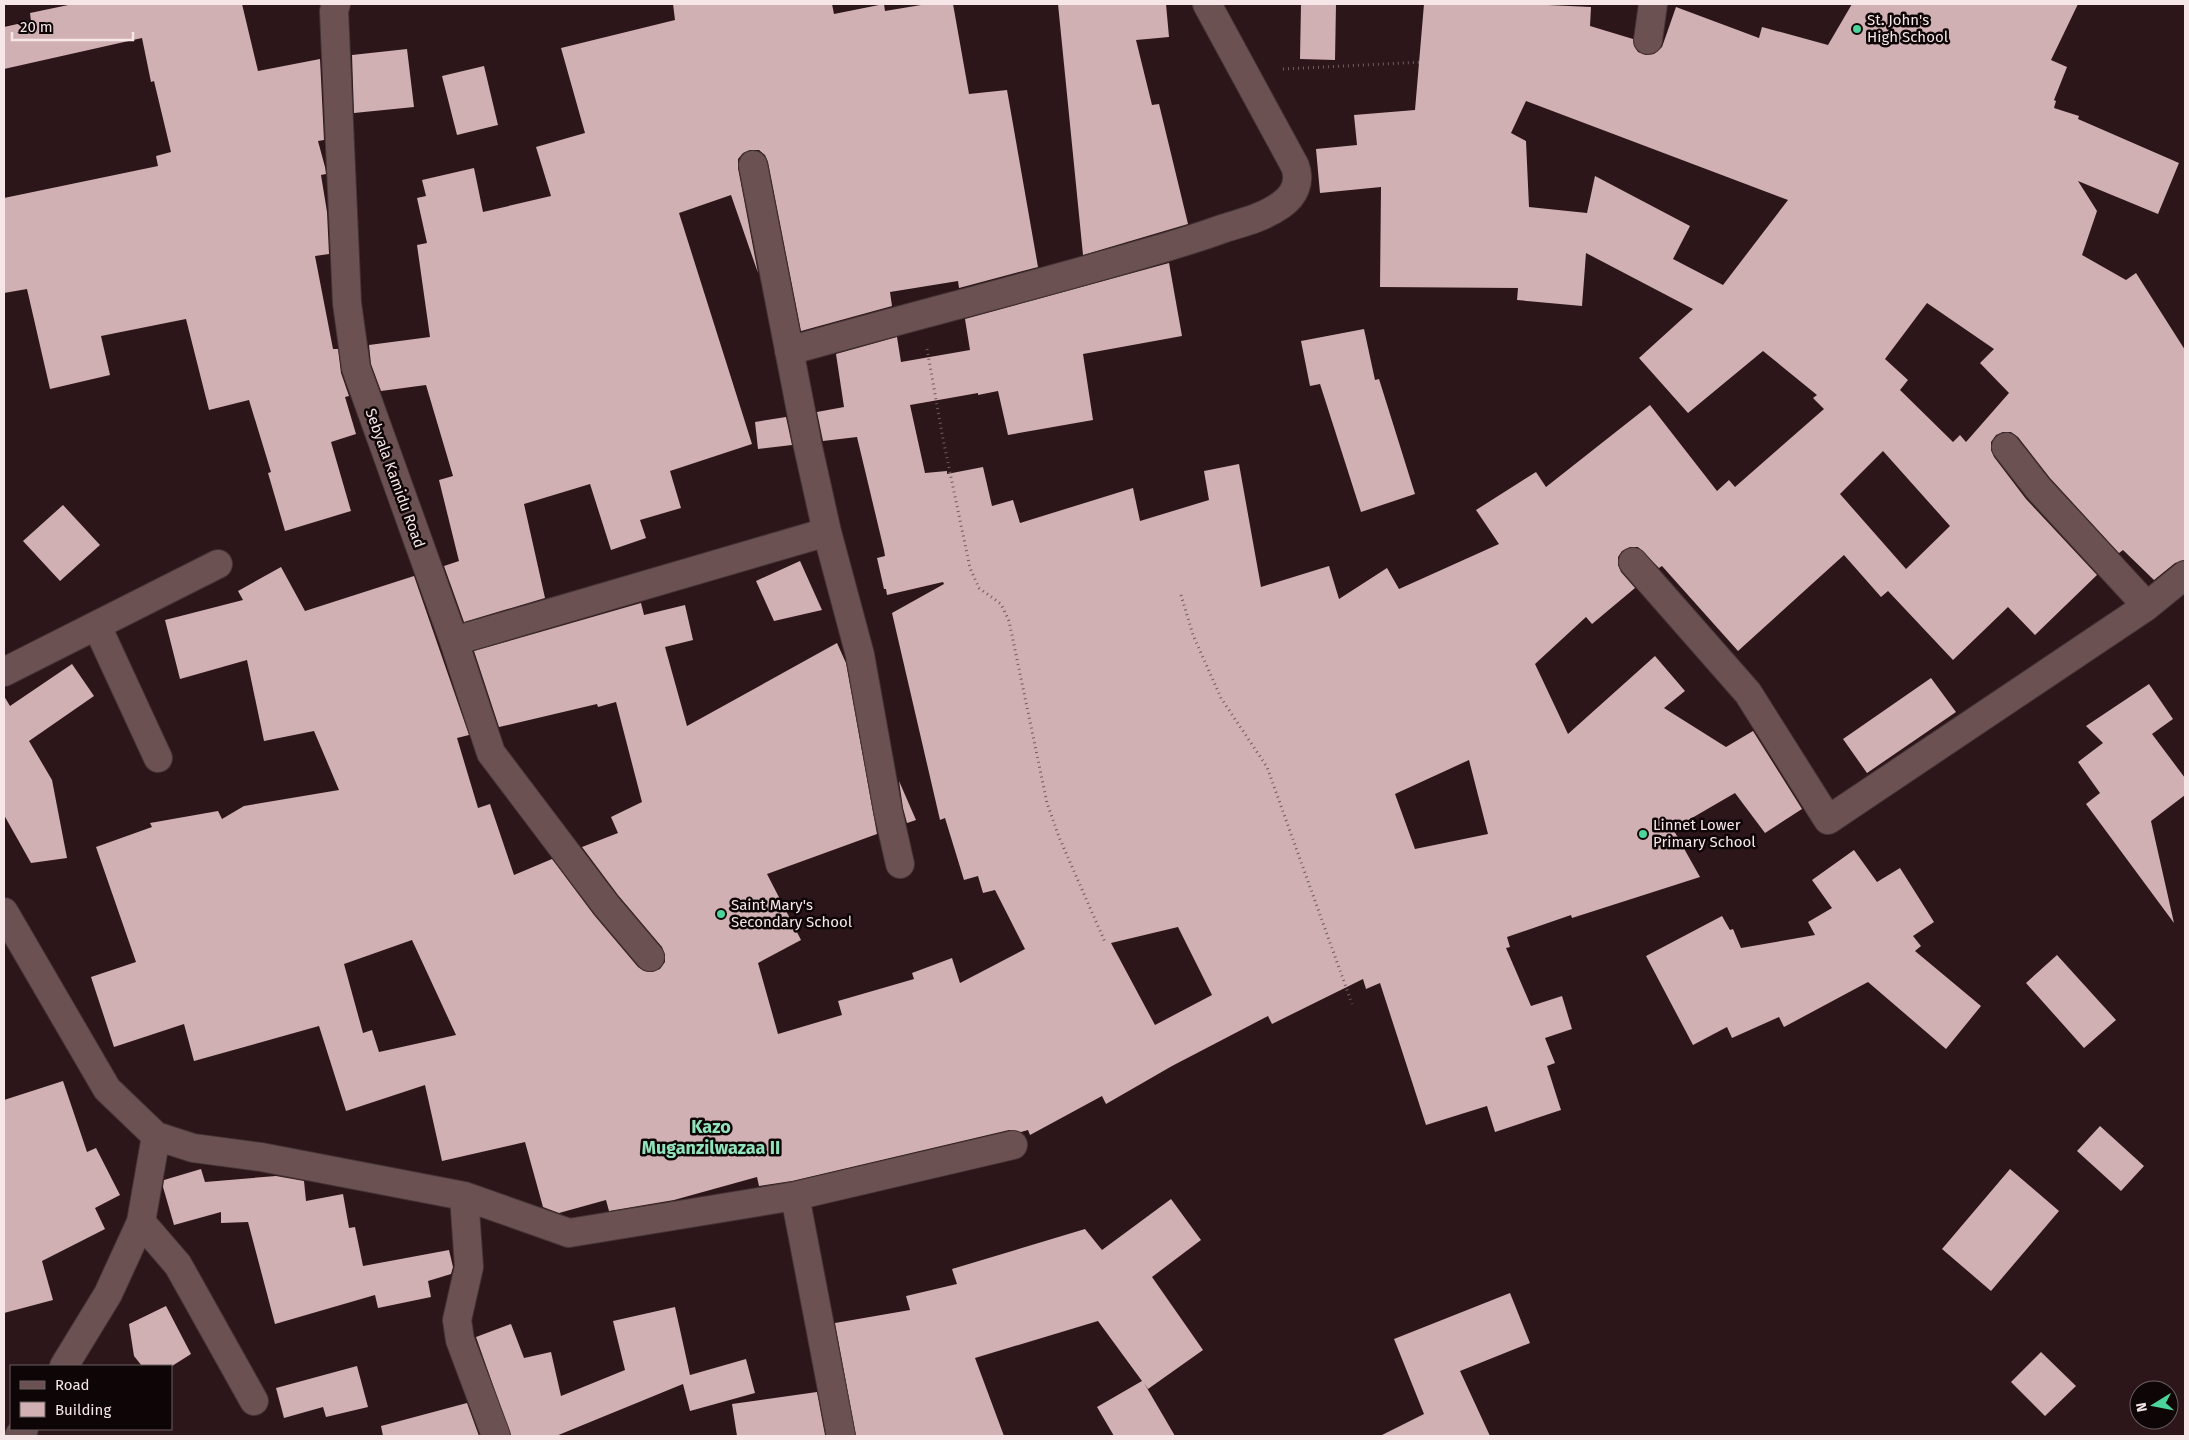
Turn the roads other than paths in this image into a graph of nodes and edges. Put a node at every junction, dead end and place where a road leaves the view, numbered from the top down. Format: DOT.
graph roads {
  1 [pos="336,4"];
  2 [pos="1207,4"];
  3 [pos="1653,4"];
  4 [pos="1648,40"];
  5 [pos="753,165"];
  6 [pos="789,352"];
  7 [pos="2006,447"];
  8 [pos="827,532"];
  9 [pos="1633,562"];
  10 [pos="218,564"];
  11 [pos="2185,575"];
  12 [pos="2147,606"];
  13 [pos="97,626"];
  14 [pos="454,641"];
  15 [pos="4,672"];
  16 [pos="158,758"];
  17 [pos="900,864"];
  18 [pos="4,912"];
  19 [pos="650,957"];
  20 [pos="156,1136"];
  21 [pos="1013,1146"];
  22 [pos="464,1196"];
  23 [pos="795,1196"];
  24 [pos="141,1222"];
  25 [pos="65,1365"];
  26 [pos="254,1401"];
  27 [pos="496,1436"];
  28 [pos="841,1436"];
  1 -- 14 [label="street, Sebyala Kamidu Road"];
  2 -- 6 [label="street"];
  3 -- 4 [label="street"];
  5 -- 6 [label="street"];
  6 -- 8 [label="street"];
  7 -- 12 [label="street"];
  8 -- 14 [label="street"];
  8 -- 17 [label="street"];
  9 -- 12 [label="street"];
  10 -- 13 [label="street"];
  11 -- 12 [label="street"];
  13 -- 15 [label="street"];
  13 -- 16 [label="street"];
  14 -- 19 [label="street, Sebyala Kamidu Road"];
  18 -- 20 [label="street"];
  20 -- 22 [label="street"];
  20 -- 24 [label="street"];
  21 -- 23 [label="street"];
  22 -- 23 [label="street"];
  22 -- 27 [label="street"];
  23 -- 28 [label="street"];
  24 -- 25 [label="street"];
  24 -- 26 [label="street"];
}
